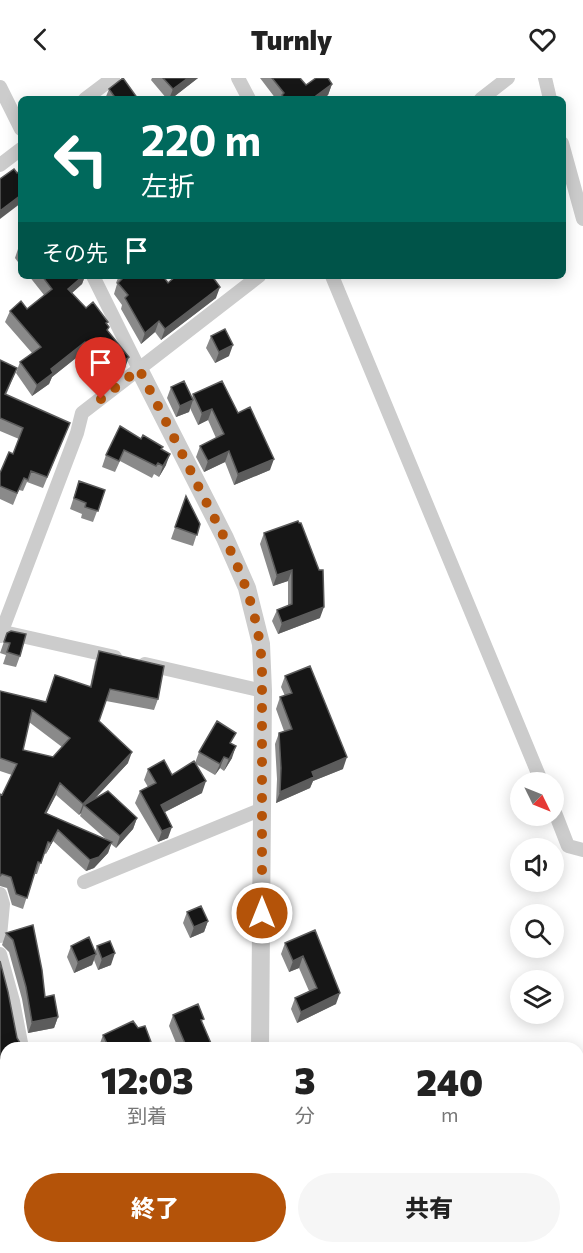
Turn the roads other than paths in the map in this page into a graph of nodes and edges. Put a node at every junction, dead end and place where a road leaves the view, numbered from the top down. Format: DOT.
graph roads {
  1 [pos="112,78"];
  2 [pos="238,78"];
  3 [pos="508,78"];
  4 [pos="545,78"];
  5 [pos="0,87"];
  6 [pos="89,96"];
  7 [pos="247,96"];
  8 [pos="486,96"];
  9 [pos="549,96"];
  10 [pos="18,123"];
  11 [pos="18,151"];
  12 [pos="566,157"];
  13 [pos="0,165"];
  14 [pos="583,219"];
  15 [pos="94,279"];
  16 [pos="255,279"];
  17 [pos="333,279"];
  18 [pos="139,369"];
  19 [pos="1,633"];
  20 [pos="263,691"];
  21 [pos="537,772"];
  22 [pos="262,809"];
  23 [pos="560,826"];
  24 [pos="583,850"];
  25 [pos="84,882"];
  26 [pos="0,894"];
  27 [pos="0,936"];
  28 [pos="0,954"];
  29 [pos="21,1042"];
  30 [pos="260,1042"];
  1 -- 6 [label="street"];
  2 -- 7 [label="street"];
  3 -- 8 [label="street"];
  4 -- 9 [label="street"];
  5 -- 10 [label="street"];
  11 -- 13 [label="street"];
  12 -- 14 [label="street"];
  15 -- 18 [label="street"];
  16 -- 18 [label="street"];
  17 -- 21 [label="street"];
  18 -- 19 [label="street"];
  18 -- 20 [label="street"];
  19 -- 20 [label="street"];
  20 -- 22 [label="street"];
  22 -- 25 [label="street"];
  22 -- 30 [label="street"];
  23 -- 24 [label="street"];
  26 -- 27 [label="street"];
  28 -- 29 [label="street"];
}
